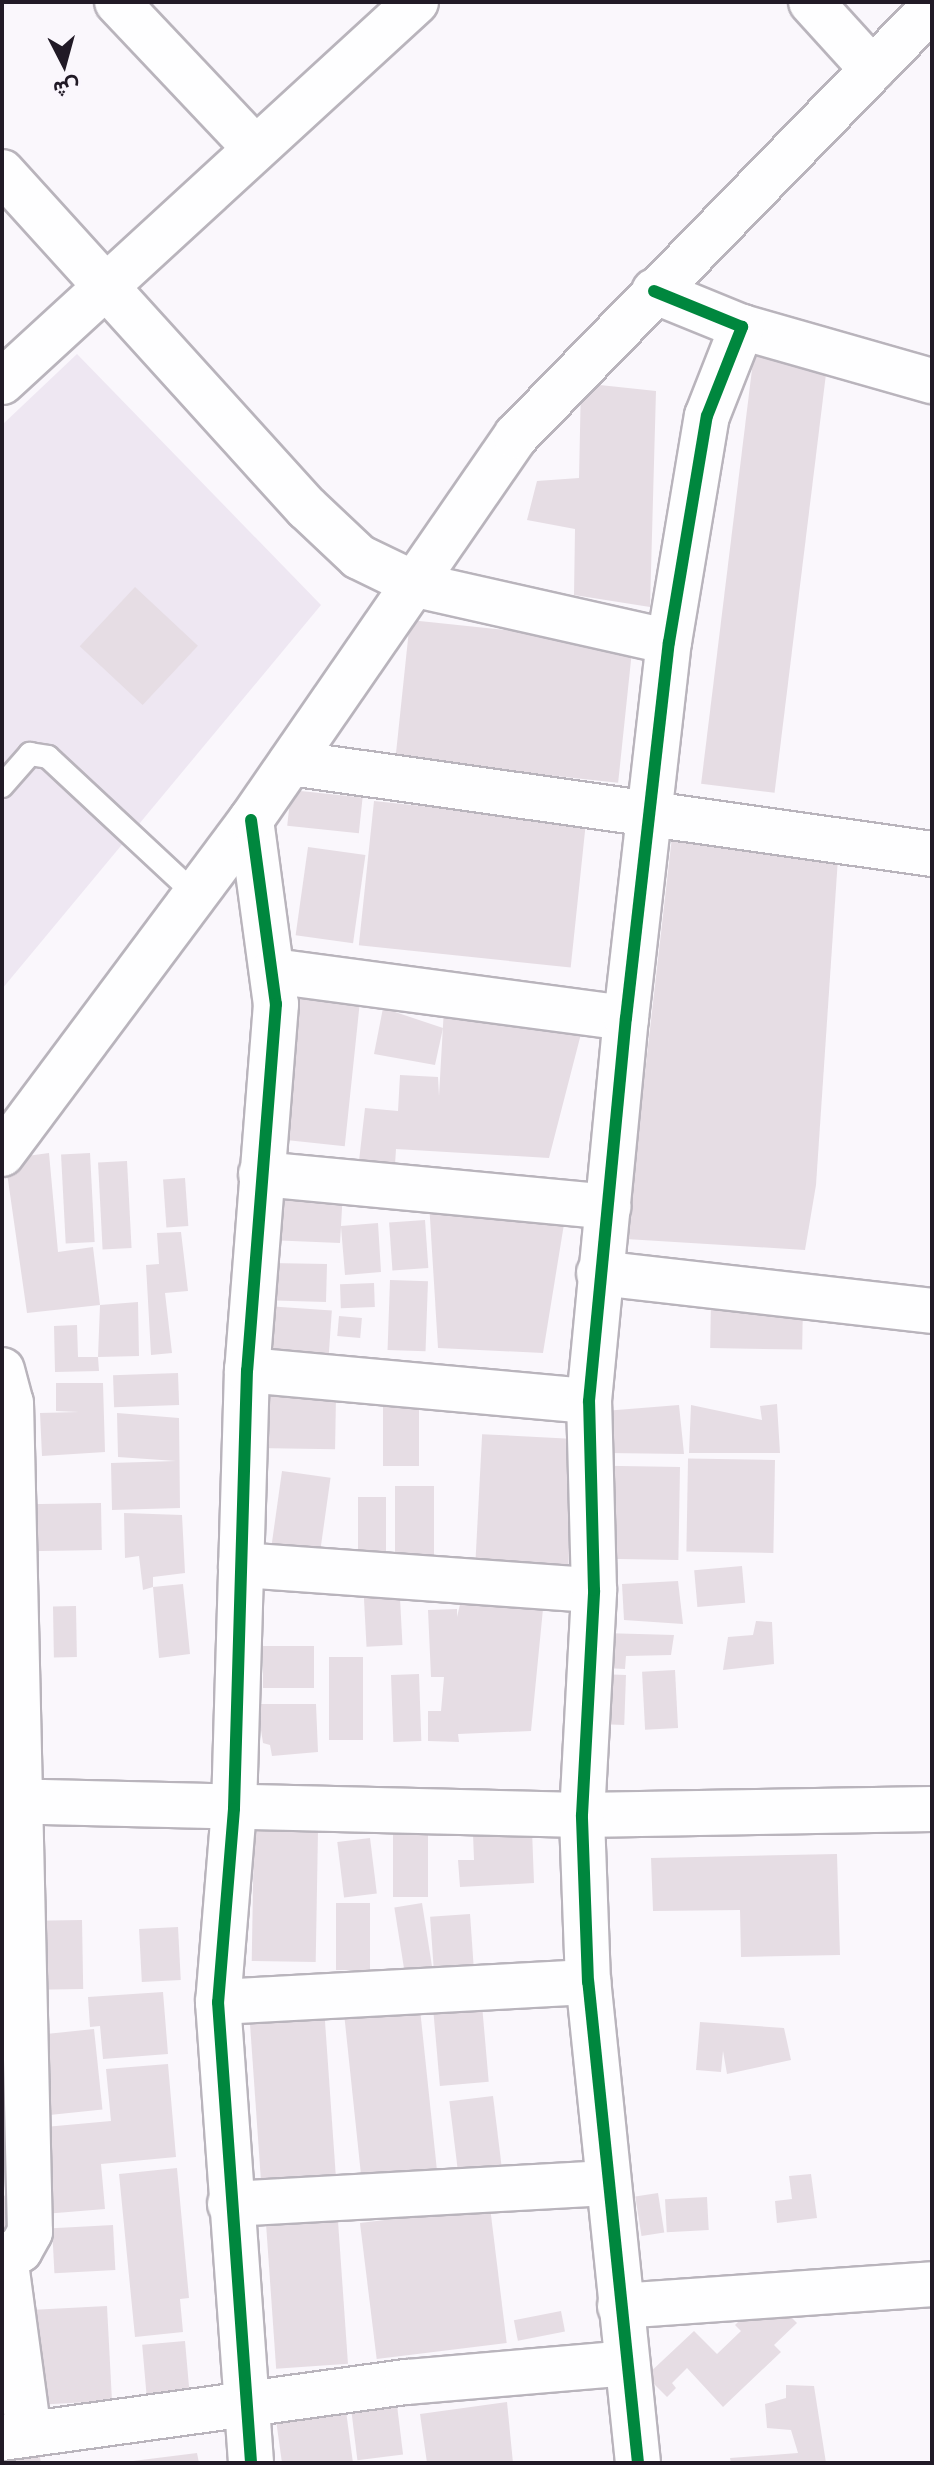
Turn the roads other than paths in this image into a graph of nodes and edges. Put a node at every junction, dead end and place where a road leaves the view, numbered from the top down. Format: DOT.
graph roads {
  1 [pos="117,2"];
  2 [pos="416,2"];
  3 [pos="811,2"];
  4 [pos="932,8"];
  5 [pos="872,69"];
  6 [pos="255,148"];
  7 [pos="2,172"];
  8 [pos="103,285"];
  9 [pos="654,291"];
  10 [pos="742,327"];
  11 [pos="932,381"];
  12 [pos="2,382"];
  13 [pos="417,585"];
  14 [pos="669,642"];
  15 [pos="291,763"];
  16 [pos="2,786"];
  17 [pos="648,816"];
  18 [pos="251,820"];
  19 [pos="932,854"];
  20 [pos="193,892"];
  21 [pos="273,971"];
  22 [pos="626,1018"];
  23 [pos="17,1109"];
  24 [pos="2,1154"];
  25 [pos="261,1174"];
  26 [pos="608,1207"];
  27 [pos="599,1273"];
  28 [pos="932,1311"];
  29 [pos="2,1370"];
  30 [pos="247,1370"];
  31 [pos="589,1401"];
  32 [pos="241,1565"];
  33 [pos="594,1590"];
  34 [pos="12,1801"];
  35 [pos="234,1809"];
  36 [pos="932,1809"];
  37 [pos="582,1815"];
  38 [pos="588,1982"];
  39 [pos="218,2002"];
  40 [pos="14,2058"];
  41 [pos="607,2183"];
  42 [pos="230,2204"];
  43 [pos="4,2256"];
  44 [pos="932,2284"];
  45 [pos="620,2306"];
  46 [pos="627,2363"];
  47 [pos="245,2404"];
  48 [pos="16,2436"];
  49 [pos="251,2463"];
  50 [pos="638,2463"];
  1 -- 6 [label="street"];
  2 -- 6 [label="street"];
  3 -- 5 [label="street"];
  4 -- 5 [label="street"];
  5 -- 9 [label="street"];
  6 -- 8 [label="street"];
  7 -- 8 [label="street"];
  8 -- 12 [label="street"];
  8 -- 13 [label="street"];
  9 -- 10 [label="street"];
  9 -- 13 [label="street"];
  10 -- 11 [label="street"];
  10 -- 14 [label="street"];
  13 -- 14 [label="street"];
  13 -- 15 [label="street"];
  14 -- 17 [label="street"];
  15 -- 17 [label="street"];
  15 -- 18 [label="street"];
  16 -- 20 [label="lane"];
  17 -- 19 [label="street"];
  17 -- 22 [label="street"];
  18 -- 20 [label="street"];
  18 -- 21 [label="street"];
  20 -- 23 [label="street"];
  21 -- 22 [label="street"];
  21 -- 25 [label="street"];
  22 -- 26 [label="street"];
  23 -- 24 [label="street"];
  25 -- 26 [label="street"];
  25 -- 30 [label="street"];
  26 -- 27 [label="street"];
  27 -- 28 [label="street"];
  27 -- 31 [label="street"];
  29 -- 34 [label="street"];
  30 -- 31 [label="street"];
  30 -- 32 [label="street"];
  31 -- 33 [label="street"];
  32 -- 33 [label="street"];
  32 -- 35 [label="street"];
  33 -- 37 [label="street"];
  34 -- 35 [label="street"];
  34 -- 40 [label="street"];
  35 -- 37 [label="street"];
  35 -- 39 [label="street"];
  36 -- 37 [label="street"];
  37 -- 38 [label="street"];
  38 -- 39 [label="street"];
  38 -- 41 [label="street"];
  39 -- 42 [label="street"];
  40 -- 43 [label="street"];
  41 -- 42 [label="street"];
  41 -- 45 [label="street"];
  42 -- 47 [label="street"];
  43 -- 48 [label="street"];
  44 -- 45 [label="street"];
  45 -- 46 [label="street"];
  46 -- 47 [label="street"];
  46 -- 50 [label="street"];
  47 -- 48 [label="street"];
  47 -- 49 [label="street"];
}
